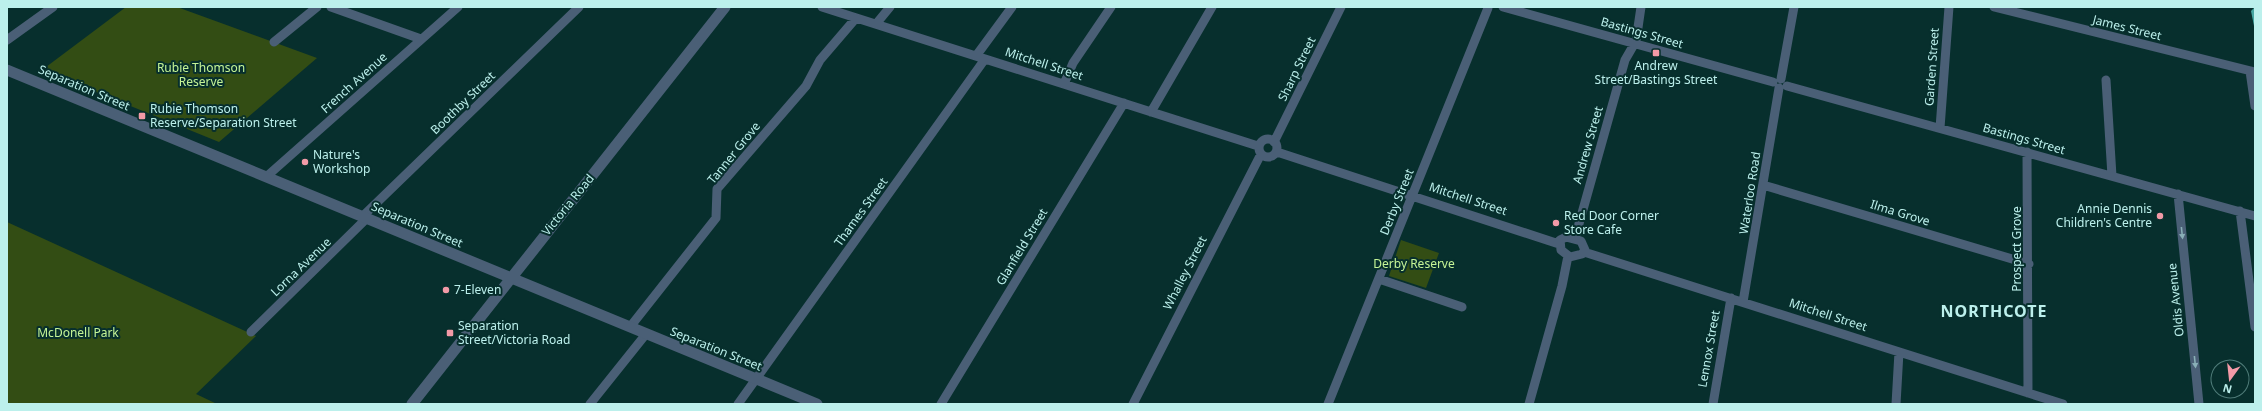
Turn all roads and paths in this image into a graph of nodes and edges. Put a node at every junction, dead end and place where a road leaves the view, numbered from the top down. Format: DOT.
graph roads {
  1 [pos="53,7"];
  2 [pos="317,7"];
  3 [pos="331,7"];
  4 [pos="458,7"];
  5 [pos="579,7"];
  6 [pos="725,7"];
  7 [pos="822,7"];
  8 [pos="890,7"];
  9 [pos="1012,7"];
  10 [pos="1111,7"];
  11 [pos="1212,7"];
  12 [pos="1341,7"];
  13 [pos="1490,7"];
  14 [pos="1503,7"];
  15 [pos="1641,7"];
  16 [pos="1794,7"];
  17 [pos="1949,7"];
  18 [pos="1994,7"];
  19 [pos="856,18"];
  20 [pos="876,24"];
  21 [pos="421,39"];
  22 [pos="7,40"];
  23 [pos="274,42"];
  24 [pos="1630,42"];
  25 [pos="980,57"];
  26 [pos="7,70"];
  27 [pos="2252,72"];
  28 [pos="2106,80"];
  29 [pos="1064,84"];
  30 [pos="1780,84"];
  31 [pos="1124,103"];
  32 [pos="2255,106"];
  33 [pos="1151,112"];
  34 [pos="1940,128"];
  35 [pos="1274,142"];
  36 [pos="1259,150"];
  37 [pos="1277,152"];
  38 [pos="2027,152"];
  39 [pos="2112,176"];
  40 [pos="266,177"];
  41 [pos="1763,185"];
  42 [pos="2178,194"];
  43 [pos="1412,195"];
  44 [pos="2240,212"];
  45 [pos="2255,216"];
  46 [pos="365,217"];
  47 [pos="1575,238"];
  48 [pos="1559,244"];
  49 [pos="1584,252"];
  50 [pos="1568,256"];
  51 [pos="2029,264"];
  52 [pos="510,278"];
  53 [pos="1379,279"];
  54 [pos="1731,298"];
  55 [pos="1744,302"];
  56 [pos="1462,307"];
  57 [pos="630,327"];
  58 [pos="2255,327"];
  59 [pos="250,332"];
  60 [pos="646,334"];
  61 [pos="1900,352"];
  62 [pos="756,379"];
  63 [pos="2028,393"];
  64 [pos="412,404"];
  65 [pos="590,404"];
  66 [pos="738,404"];
  67 [pos="817,404"];
  68 [pos="941,404"];
  69 [pos="1133,404"];
  70 [pos="1328,404"];
  71 [pos="1530,404"];
  72 [pos="1713,404"];
  73 [pos="1896,404"];
  74 [pos="2063,404"];
  75 [pos="2199,404"];
  1 -- 22 [label="street"];
  2 -- 23 [label="street"];
  3 -- 21 [label="street"];
  4 -- 21 [label="street, French Avenue"];
  5 -- 46 [label="street, Boothby Street"];
  6 -- 52 [label="street, Victoria Road"];
  7 -- 19 [label="street, Mitchell Street"];
  8 -- 20 [label="street"];
  9 -- 25 [label="street, Thames Street"];
  10 -- 29 [label="street"];
  11 -- 33 [label="street"];
  12 -- 35 [label="street, Sharp Street"];
  13 -- 43 [label="street, Derby Street"];
  14 -- 24 [label="street, Bastings Street"];
  15 -- 24 [label="street, Andrew Street"];
  16 -- 30 [label="street, Waterloo Road"];
  17 -- 34 [label="street, Garden Street"];
  18 -- 27 [label="street, James Street"];
  19 -- 20 [label="street, Mitchell Street"];
  19 -- 57 [label="street, Tanner Grove"];
  20 -- 25 [label="street, Mitchell Street"];
  21 -- 40 [label="street, French Avenue"];
  24 -- 30 [label="street, Bastings Street"];
  24 -- 47 [label="street, Andrew Street"];
  25 -- 29 [label="street, Mitchell Street"];
  25 -- 62 [label="street, Thames Street"];
  26 -- 40 [label="street, Separation Street"];
  27 -- 32 [label="street"];
  28 -- 39 [label="street"];
  29 -- 31 [label="street, Mitchell Street"];
  30 -- 34 [label="street, Bastings Street"];
  30 -- 41 [label="street, Waterloo Road"];
  31 -- 33 [label="street, Mitchell Street"];
  31 -- 68 [label="street, Glanfield Street"];
  33 -- 36 [label="street, Mitchell Street"];
  34 -- 38 [label="street, Bastings Street"];
  35 -- 36 [label="street"];
  35 -- 37 [label="street"];
  36 -- 37 [label="street"];
  36 -- 69 [label="street, Whalley Street"];
  37 -- 43 [label="street, Mitchell Street"];
  38 -- 39 [label="street, Bastings Street"];
  38 -- 51 [label="street, Prospect Grove"];
  39 -- 42 [label="street, Bastings Street"];
  40 -- 46 [label="street, Separation Street"];
  41 -- 51 [label="street, Ilma Grove"];
  41 -- 55 [label="street, Waterloo Road"];
  42 -- 44 [label="street, Bastings Street"];
  42 -- 75 [label="street, Oldis Avenue, one-way"];
  43 -- 48 [label="street, Mitchell Street"];
  43 -- 53 [label="street, Derby Street"];
  44 -- 45 [label="street, Bastings Street"];
  44 -- 58 [label="street"];
  46 -- 52 [label="street, Separation Street"];
  46 -- 59 [label="street, Lorna Avenue"];
  47 -- 48 [label="street"];
  47 -- 49 [label="street"];
  48 -- 50 [label="street"];
  49 -- 50 [label="street"];
  49 -- 54 [label="street, Mitchell Street"];
  50 -- 71 [label="street"];
  51 -- 63 [label="street, Prospect Grove"];
  52 -- 57 [label="street, Separation Street"];
  52 -- 64 [label="street, Victoria Road"];
  53 -- 56 [label="street"];
  53 -- 70 [label="street, Derby Street"];
  54 -- 55 [label="street, Mitchell Street"];
  54 -- 72 [label="street, Lennox Street"];
  55 -- 61 [label="street, Mitchell Street"];
  57 -- 60 [label="street, Separation Street"];
  60 -- 62 [label="street, Separation Street"];
  60 -- 65 [label="street"];
  61 -- 63 [label="street, Mitchell Street"];
  61 -- 73 [label="street"];
  62 -- 66 [label="street, Thames Street"];
  62 -- 67 [label="street, Separation Street"];
  63 -- 74 [label="street, Mitchell Street"];
}
